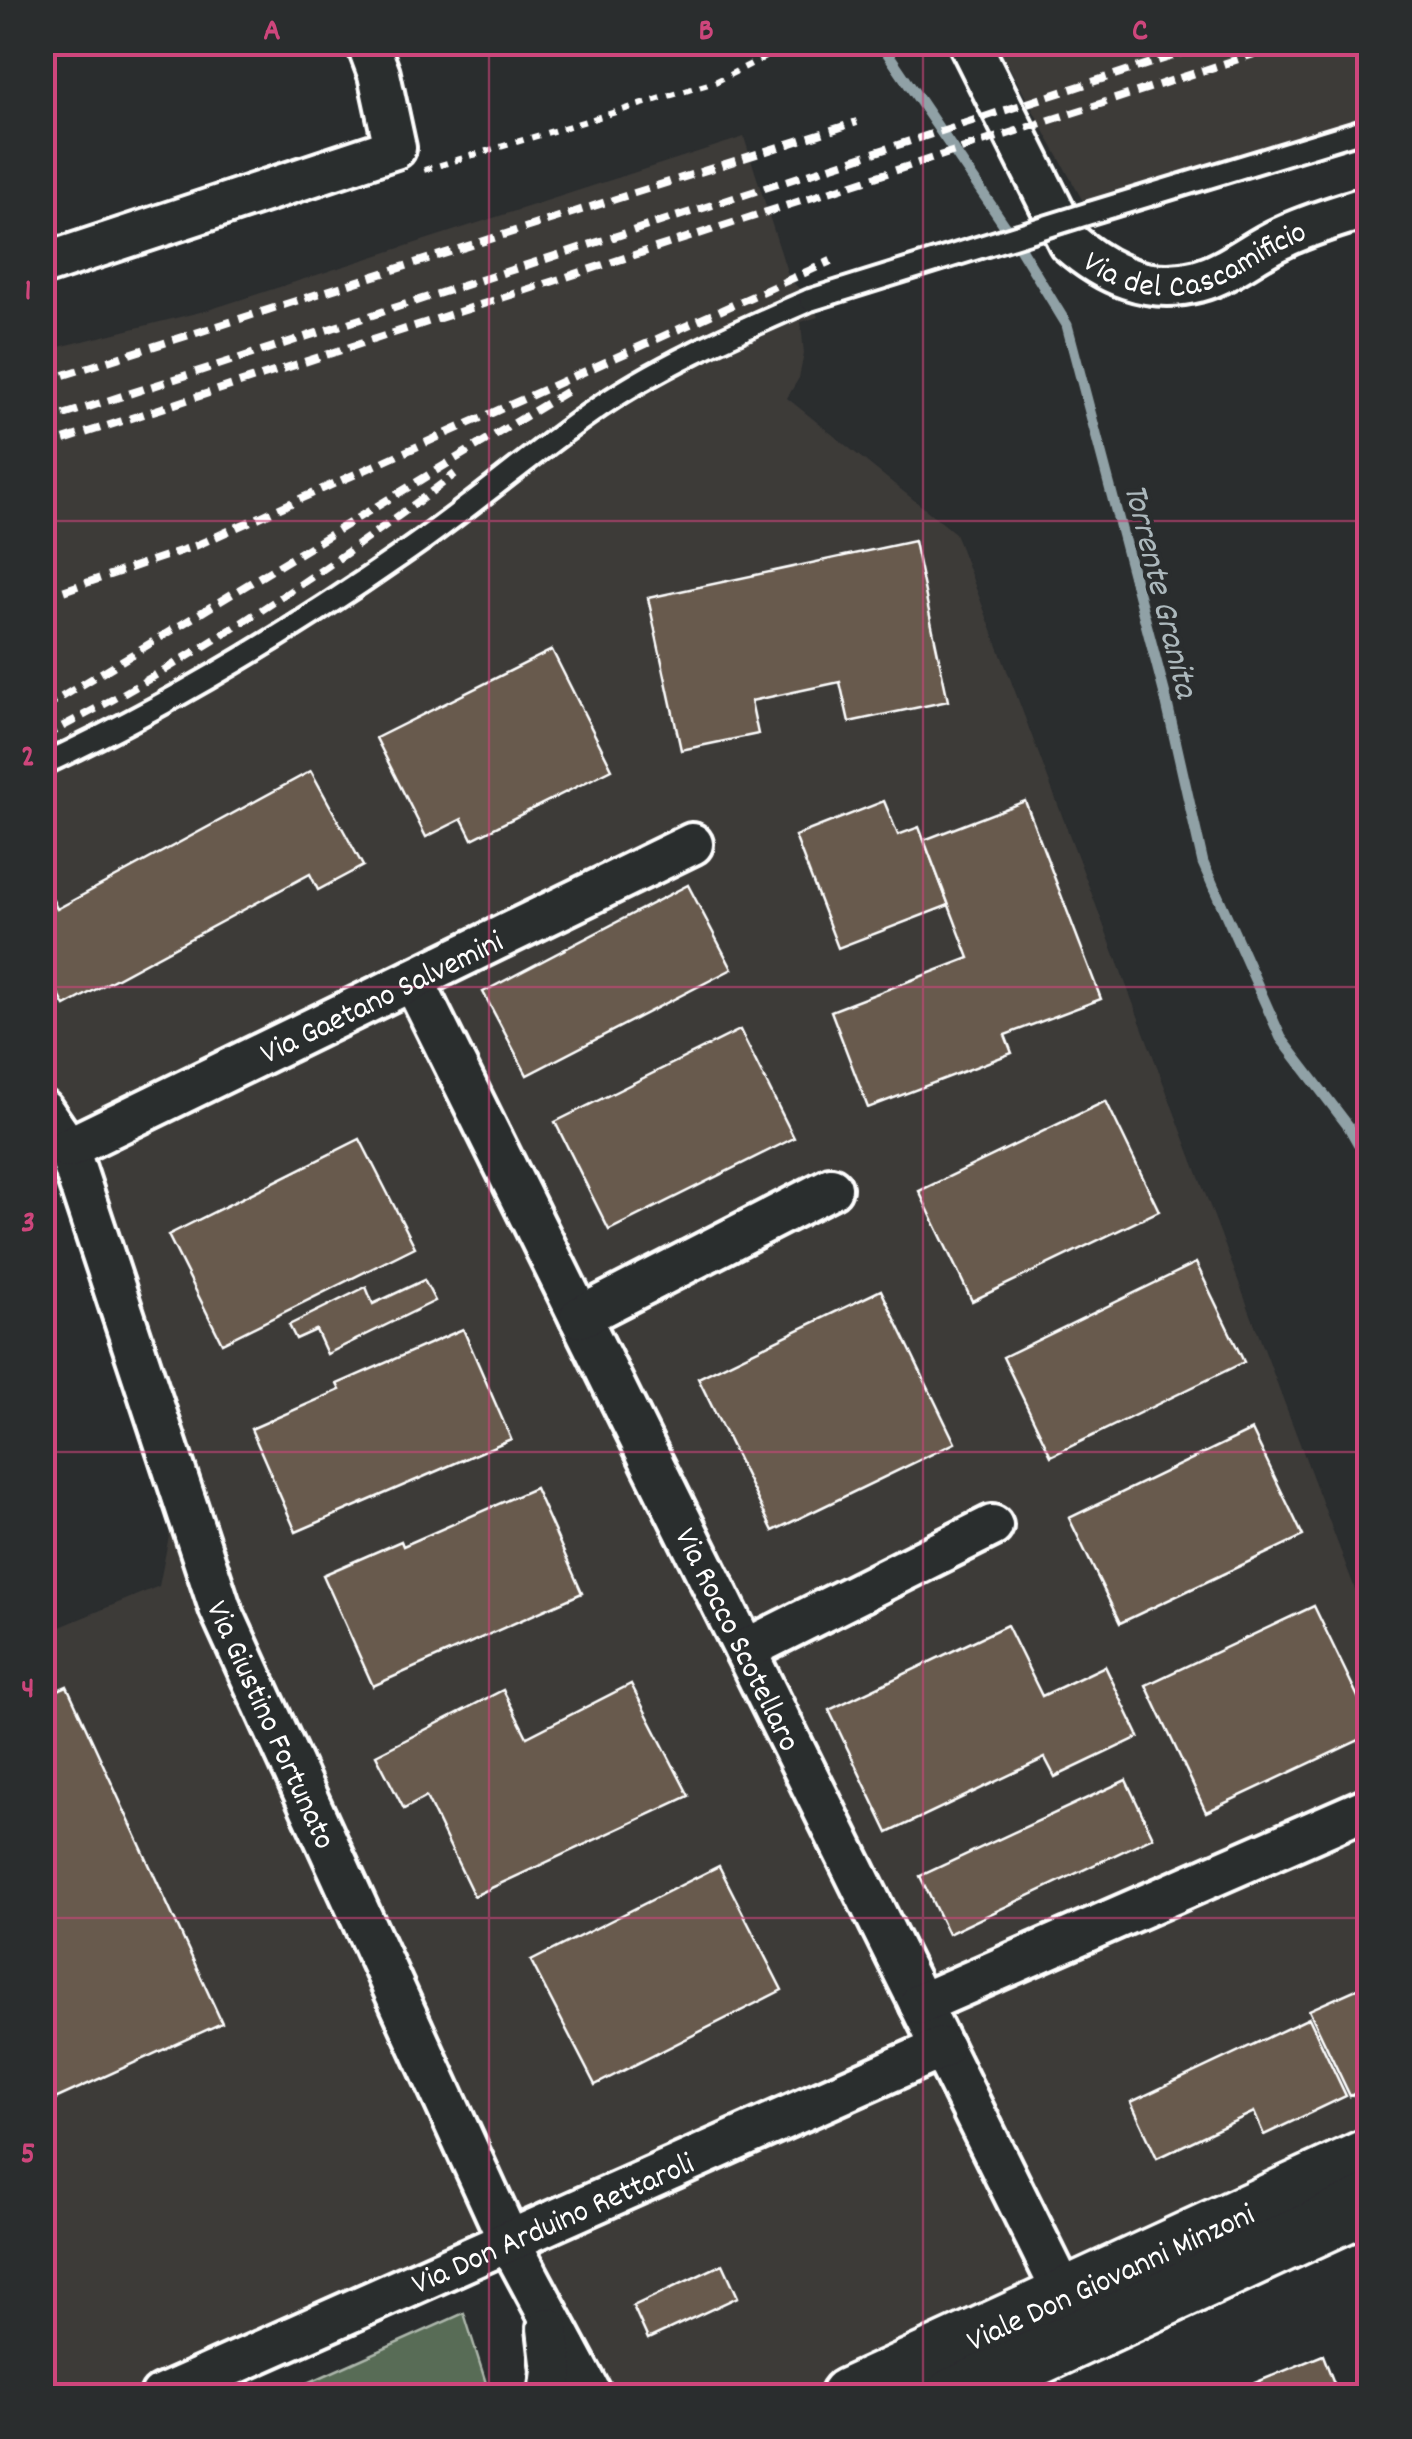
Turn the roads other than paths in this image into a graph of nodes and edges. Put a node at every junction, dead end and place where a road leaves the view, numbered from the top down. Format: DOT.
graph roads {
  1 [pos="367,42"];
  2 [pos="969,42"];
  3 [pos="1370,128"];
  4 [pos="1370,206"];
  5 [pos="42,265"];
  6 [pos="42,765"];
  7 [pos="692,844"];
  8 [pos="413,980"];
  9 [pos="42,1110"];
  10 [pos="68,1148"];
  11 [pos="831,1188"];
  12 [pos="580,1317"];
  13 [pos="992,1526"];
  14 [pos="745,1650"];
  15 [pos="1370,1807"];
  16 [pos="920,2004"];
  17 [pos="942,2048"];
  18 [pos="1370,2156"];
  19 [pos="1370,2203"];
  20 [pos="509,2241"];
  21 [pos="1065,2296"];
  22 [pos="547,2319"];
  23 [pos="161,2396"];
  24 [pos="550,2396"];
  25 [pos="592,2396"];
  26 [pos="848,2396"];
  27 [pos="953,2396"];
  1 -- 5 [label="street"];
  2 -- 4 [label="street, Via del Cascamificio"];
  3 -- 6 [label="lane, bridge"];
  7 -- 8 [label="street, Via Gaetano Salvemini"];
  8 -- 10 [label="street, Via Gaetano Salvemini"];
  8 -- 12 [label="street, Via Rocco Scotellaro"];
  9 -- 10 [label="street, Via Giustino Fortunato"];
  10 -- 20 [label="street, Via Giustino Fortunato"];
  11 -- 12 [label="street"];
  12 -- 14 [label="street, Via Rocco Scotellaro"];
  13 -- 14 [label="street"];
  14 -- 16 [label="street, Via Rocco Scotellaro"];
  15 -- 16 [label="street"];
  16 -- 17 [label="street, Via Rocco Scotellaro"];
  17 -- 20 [label="street, Via Don Arduino Rettaroli"];
  17 -- 21 [label="street, Via Rocco Scotellaro"];
  18 -- 21 [label="main road, Viale Don Giovanni Minzoni"];
  19 -- 27 [label="main road, Viale Don Giovanni Minzoni"];
  20 -- 22 [label="street, Via Giustino Fortunato"];
  20 -- 23 [label="street, Via Don Arduino Rettaroli"];
  21 -- 26 [label="main road, Viale Don Giovanni Minzoni"];
  22 -- 24 [label="street, Via Giustino Fortunato"];
  22 -- 25 [label="street, Via Giustino Fortunato"];
}
